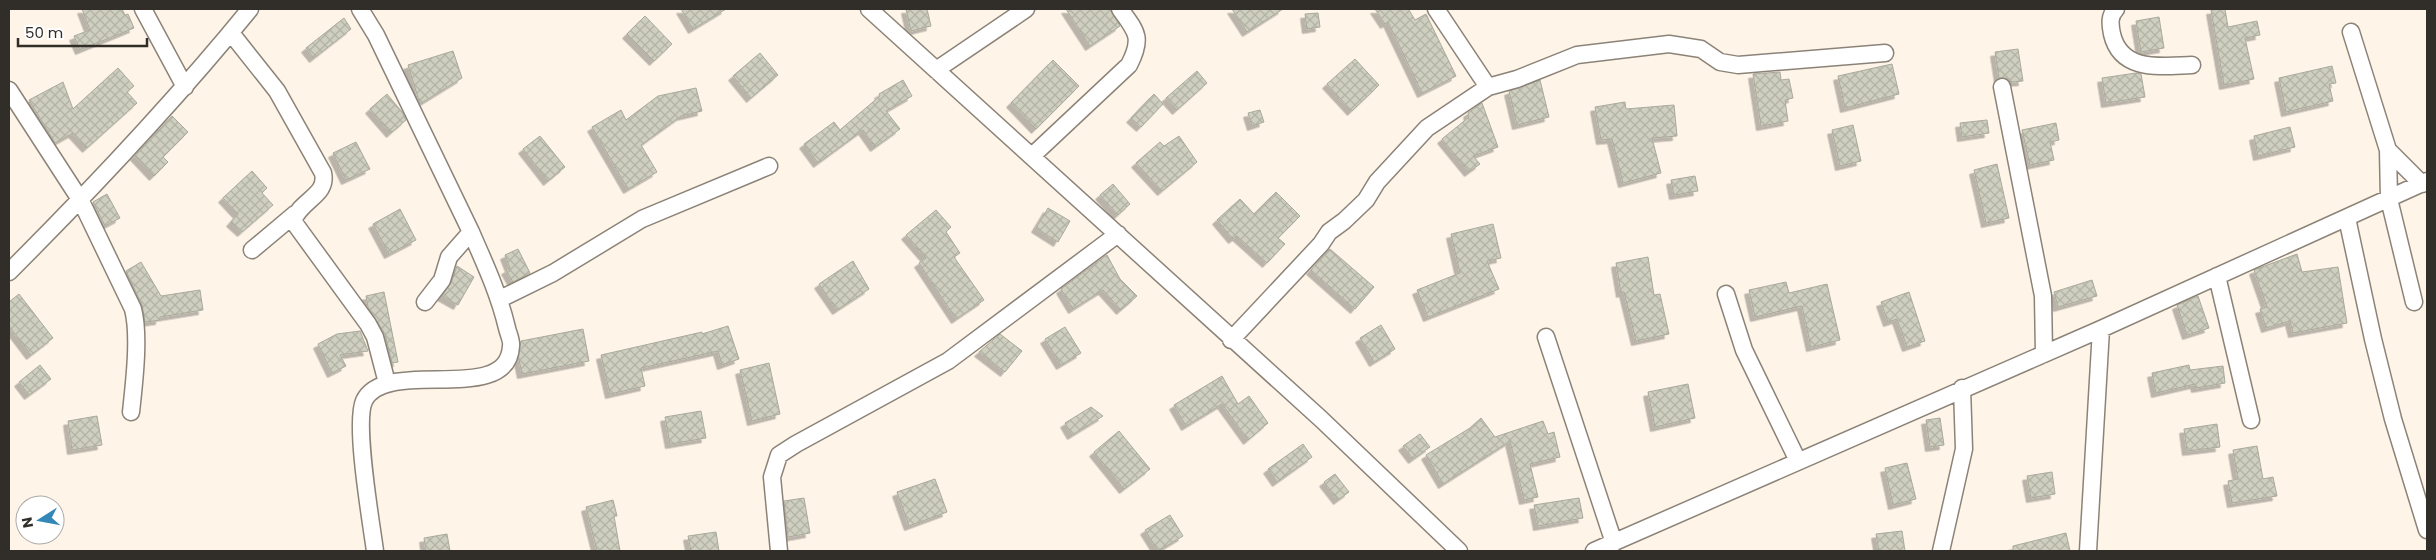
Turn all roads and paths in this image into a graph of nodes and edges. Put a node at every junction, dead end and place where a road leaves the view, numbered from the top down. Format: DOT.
graph roads {
  1 [pos="143,9"];
  2 [pos="250,9"];
  3 [pos="360,9"];
  4 [pos="868,9"];
  5 [pos="1026,9"];
  6 [pos="1120,9"];
  7 [pos="1436,9"];
  8 [pos="2116,9"];
  9 [pos="2351,32"];
  10 [pos="231,33"];
  11 [pos="1885,54"];
  12 [pos="2192,65"];
  13 [pos="936,70"];
  14 [pos="185,87"];
  15 [pos="2002,87"];
  16 [pos="1488,88"];
  17 [pos="9,90"];
  18 [pos="2388,150"];
  19 [pos="1032,156"];
  20 [pos="769,166"];
  21 [pos="2425,183"];
  22 [pos="2389,199"];
  23 [pos="80,200"];
  24 [pos="295,214"];
  25 [pos="2347,218"];
  26 [pos="471,232"];
  27 [pos="1118,234"];
  28 [pos="252,250"];
  29 [pos="9,272"];
  30 [pos="2217,276"];
  31 [pos="1726,294"];
  32 [pos="500,299"];
  33 [pos="425,302"];
  34 [pos="2414,302"];
  35 [pos="2101,329"];
  36 [pos="1546,337"];
  37 [pos="1231,340"];
  38 [pos="2044,354"];
  39 [pos="387,382"];
  40 [pos="1962,388"];
  41 [pos="131,412"];
  42 [pos="2251,420"];
  43 [pos="1798,461"];
  44 [pos="2427,530"];
  45 [pos="1614,542"];
  46 [pos="375,551"];
  47 [pos="779,551"];
  48 [pos="1459,551"];
  49 [pos="1594,551"];
  50 [pos="1941,551"];
  51 [pos="2088,551"];
  1 -- 14 [label="street"];
  2 -- 10 [label="street"];
  3 -- 26 [label="street"];
  4 -- 13 [label="street"];
  5 -- 13 [label="street"];
  6 -- 19 [label="street"];
  7 -- 16 [label="street"];
  8 -- 12 [label="street"];
  9 -- 18 [label="street"];
  10 -- 14 [label="street"];
  10 -- 24 [label="street"];
  11 -- 16 [label="street"];
  13 -- 19 [label="street"];
  14 -- 23 [label="street"];
  15 -- 38 [label="street"];
  16 -- 37 [label="street"];
  17 -- 23 [label="street"];
  18 -- 21 [label="street"];
  18 -- 22 [label="street"];
  19 -- 27 [label="street"];
  20 -- 32 [label="street"];
  21 -- 22 [label="street"];
  22 -- 25 [label="street"];
  22 -- 34 [label="street"];
  23 -- 29 [label="street"];
  23 -- 41 [label="street"];
  24 -- 28 [label="street"];
  24 -- 39 [label="street"];
  25 -- 30 [label="street"];
  25 -- 44 [label="street"];
  26 -- 32 [label="street"];
  26 -- 33 [label="street"];
  27 -- 37 [label="street"];
  27 -- 47 [label="street"];
  30 -- 35 [label="street"];
  30 -- 42 [label="street"];
  31 -- 43 [label="street"];
  32 -- 39 [label="street"];
  35 -- 38 [label="street"];
  35 -- 51 [label="street"];
  36 -- 45 [label="street"];
  37 -- 48 [label="street"];
  38 -- 40 [label="street"];
  39 -- 46 [label="street"];
  40 -- 43 [label="street"];
  40 -- 50 [label="street"];
  43 -- 45 [label="street"];
  45 -- 49 [label="street"];
}
